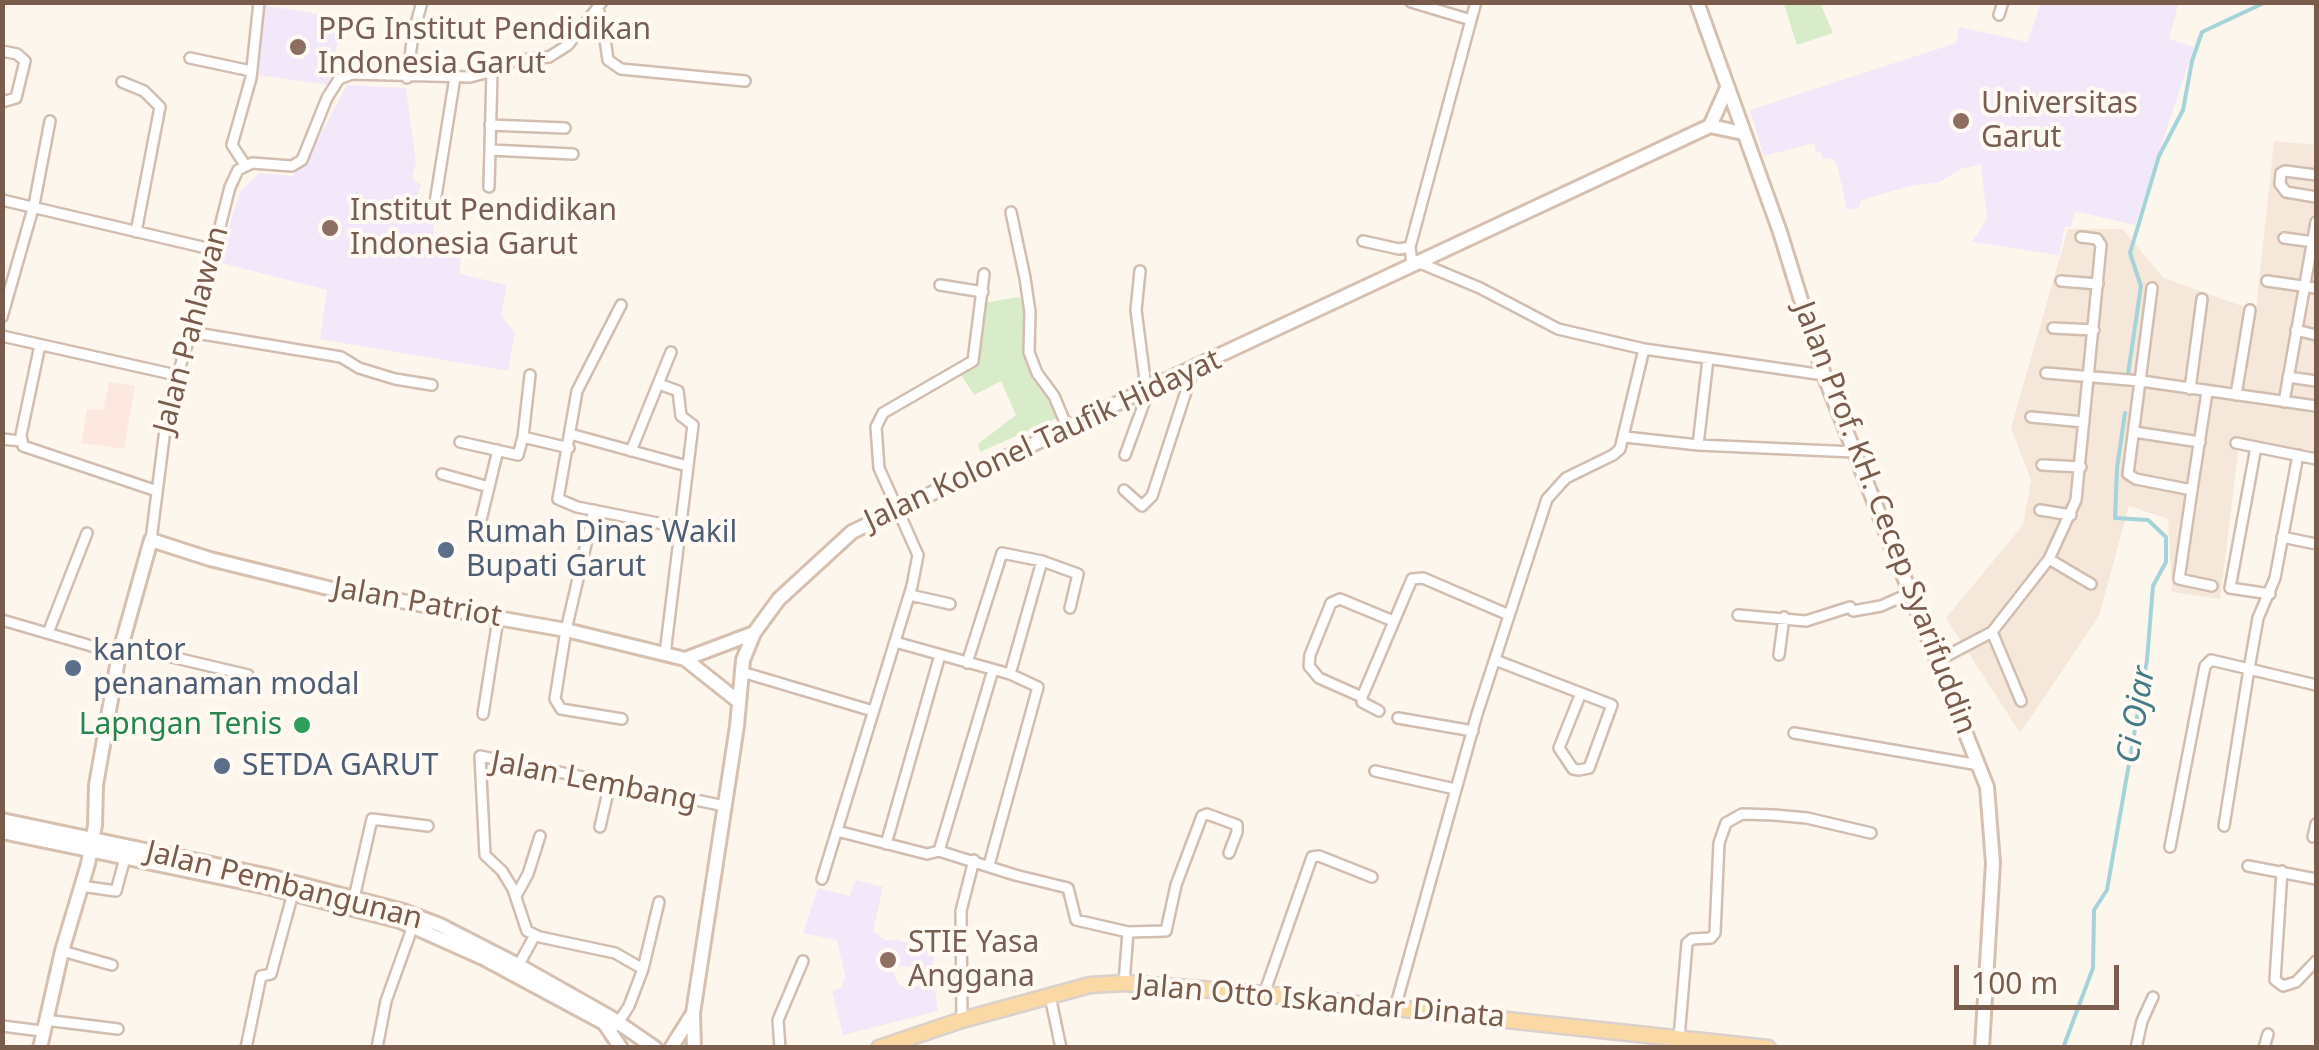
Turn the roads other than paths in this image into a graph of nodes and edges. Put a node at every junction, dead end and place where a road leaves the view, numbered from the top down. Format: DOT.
graph roads {
  1 [pos="259,2"];
  2 [pos="422,2"];
  3 [pos="1411,2"];
  4 [pos="1476,2"];
  5 [pos="1697,2"];
  6 [pos="2002,2"];
  7 [pos="600,6"];
  8 [pos="1999,16"];
  9 [pos="1471,20"];
  10 [pos="2,51"];
  11 [pos="190,58"];
  12 [pos="251,71"];
  13 [pos="492,72"];
  14 [pos="455,77"];
  15 [pos="407,78"];
  16 [pos="744,81"];
  17 [pos="122,82"];
  18 [pos="1727,88"];
  19 [pos="2,102"];
  20 [pos="50,121"];
  21 [pos="490,125"];
  22 [pos="1710,126"];
  23 [pos="565,128"];
  24 [pos="1744,133"];
  25 [pos="490,150"];
  26 [pos="572,154"];
  27 [pos="245,165"];
  28 [pos="2316,175"];
  29 [pos="488,188"];
  30 [pos="2316,197"];
  31 [pos="2,200"];
  32 [pos="34,205"];
  33 [pos="434,209"];
  34 [pos="1010,212"];
  35 [pos="2316,222"];
  36 [pos="136,232"];
  37 [pos="2081,237"];
  38 [pos="2284,238"];
  39 [pos="1363,241"];
  40 [pos="2314,242"];
  41 [pos="1410,247"];
  42 [pos="214,250"];
  43 [pos="1416,264"];
  44 [pos="1140,271"];
  45 [pos="984,274"];
  46 [pos="2061,281"];
  47 [pos="2268,282"];
  48 [pos="2098,284"];
  49 [pos="940,285"];
  50 [pos="2311,287"];
  51 [pos="2152,288"];
  52 [pos="983,292"];
  53 [pos="2202,299"];
  54 [pos="621,305"];
  55 [pos="2250,310"];
  56 [pos="2,316"];
  57 [pos="2053,328"];
  58 [pos="2094,330"];
  59 [pos="2296,330"];
  60 [pos="190,332"];
  61 [pos="2316,334"];
  62 [pos="2,336"];
  63 [pos="40,345"];
  64 [pos="1644,348"];
  65 [pos="671,352"];
  66 [pos="1708,359"];
  67 [pos="1193,370"];
  68 [pos="2046,373"];
  69 [pos="176,375"];
  70 [pos="530,375"];
  71 [pos="1824,375"];
  72 [pos="2089,376"];
  73 [pos="2288,377"];
  74 [pos="2142,381"];
  75 [pos="2316,381"];
  76 [pos="659,384"];
  77 [pos="432,385"];
  78 [pos="1147,389"];
  79 [pos="2190,389"];
  80 [pos="2207,392"];
  81 [pos="2236,395"];
  82 [pos="2284,402"];
  83 [pos="2316,406"];
  84 [pos="2031,417"];
  85 [pos="2084,422"];
  86 [pos="1068,429"];
  87 [pos="2134,432"];
  88 [pos="570,434"];
  89 [pos="523,437"];
  90 [pos="1624,437"];
  91 [pos="2,438"];
  92 [pos="20,441"];
  93 [pos="460,442"];
  94 [pos="2200,442"];
  95 [pos="2236,443"];
  96 [pos="1698,446"];
  97 [pos="2256,447"];
  98 [pos="569,448"];
  99 [pos="498,450"];
  100 [pos="632,451"];
  101 [pos="1854,452"];
  102 [pos="2298,455"];
  103 [pos="1125,456"];
  104 [pos="2316,458"];
  105 [pos="2042,465"];
  106 [pos="687,466"];
  107 [pos="2081,466"];
  108 [pos="442,474"];
  109 [pos="489,487"];
  110 [pos="1124,490"];
  111 [pos="2192,490"];
  112 [pos="157,492"];
  113 [pos="900,508"];
  114 [pos="594,510"];
  115 [pos="2040,510"];
  116 [pos="2070,515"];
  117 [pos="480,524"];
  118 [pos="683,528"];
  119 [pos="88,533"];
  120 [pos="2282,537"];
  121 [pos="150,540"];
  122 [pos="2316,544"];
  123 [pos="2048,559"];
  124 [pos="1042,562"];
  125 [pos="2090,584"];
  126 [pos="2212,586"];
  127 [pos="1910,593"];
  128 [pos="2270,594"];
  129 [pos="910,595"];
  130 [pos="950,604"];
  131 [pos="1070,608"];
  132 [pos="1738,614"];
  133 [pos="1509,616"];
  134 [pos="1784,616"];
  135 [pos="498,619"];
  136 [pos="2,620"];
  137 [pos="1393,622"];
  138 [pos="566,630"];
  139 [pos="1992,632"];
  140 [pos="48,633"];
  141 [pos="754,633"];
  142 [pos="896,642"];
  143 [pos="120,649"];
  144 [pos="665,654"];
  145 [pos="940,655"];
  146 [pos="1779,655"];
  147 [pos="684,658"];
  148 [pos="1495,660"];
  149 [pos="1937,661"];
  150 [pos="967,663"];
  151 [pos="2249,669"];
  152 [pos="993,670"];
  153 [pos="742,672"];
  154 [pos="1010,674"];
  155 [pos="248,675"];
  156 [pos="2316,685"];
  157 [pos="1580,693"];
  158 [pos="1362,697"];
  159 [pos="738,701"];
  160 [pos="2020,701"];
  161 [pos="874,711"];
  162 [pos="1378,711"];
  163 [pos="484,714"];
  164 [pos="1398,718"];
  165 [pos="622,719"];
  166 [pos="1472,732"];
  167 [pos="1794,733"];
  168 [pos="1979,764"];
  169 [pos="1375,771"];
  170 [pos="610,783"];
  171 [pos="1455,789"];
  172 [pos="726,806"];
  173 [pos="2,820"];
  174 [pos="2316,824"];
  175 [pos="428,826"];
  176 [pos="2224,826"];
  177 [pos="600,827"];
  178 [pos="837,831"];
  179 [pos="2,832"];
  180 [pos="1870,833"];
  181 [pos="540,836"];
  182 [pos="2313,837"];
  183 [pos="886,844"];
  184 [pos="91,846"];
  185 [pos="2170,847"];
  186 [pos="939,850"];
  187 [pos="1228,853"];
  188 [pos="125,858"];
  189 [pos="974,860"];
  190 [pos="182,864"];
  191 [pos="989,864"];
  192 [pos="2248,866"];
  193 [pos="2282,871"];
  194 [pos="1372,877"];
  195 [pos="822,879"];
  196 [pos="2316,879"];
  197 [pos="82,886"];
  198 [pos="285,888"];
  199 [pos="516,896"];
  200 [pos="354,898"];
  201 [pos="659,902"];
  202 [pos="415,921"];
  203 [pos="1128,932"];
  204 [pos="534,935"];
  205 [pos="62,952"];
  206 [pos="803,961"];
  207 [pos="2316,962"];
  208 [pos="112,966"];
  209 [pos="643,969"];
  210 [pos="515,970"];
  211 [pos="1124,984"];
  212 [pos="1264,994"];
  213 [pos="1050,996"];
  214 [pos="2153,997"];
  215 [pos="1394,1008"];
  216 [pos="693,1013"];
  217 [pos="962,1020"];
  218 [pos="44,1025"];
  219 [pos="2,1026"];
  220 [pos="615,1027"];
  221 [pos="118,1029"];
  222 [pos="632,1034"];
  223 [pos="2268,1034"];
  224 [pos="1679,1038"];
  225 [pos="1740,1046"];
  226 [pos="620,1047"];
  227 [pos="1762,1047"];
  228 [pos="40,1048"];
  229 [pos="246,1048"];
  230 [pos="377,1048"];
  231 [pos="655,1048"];
  232 [pos="672,1048"];
  233 [pos="694,1048"];
  234 [pos="780,1048"];
  235 [pos="879,1048"];
  236 [pos="1061,1048"];
  237 [pos="1982,1048"];
  238 [pos="2136,1048"];
  239 [pos="2264,1048"];
  1 -- 12 [label="street"];
  2 -- 15 [label="street"];
  3 -- 9 [label="street"];
  4 -- 9 [label="street"];
  5 -- 18 [label="main road, Jalan Prof. KH. Cecep Syarifuddin"];
  6 -- 8 [label="street"];
  7 -- 13 [label="street"];
  7 -- 16 [label="street"];
  9 -- 41 [label="street"];
  10 -- 19 [label="street"];
  11 -- 12 [label="street"];
  12 -- 27 [label="street"];
  13 -- 14 [label="street"];
  13 -- 21 [label="street"];
  14 -- 15 [label="street"];
  14 -- 33 [label="street"];
  15 -- 27 [label="street"];
  17 -- 36 [label="street"];
  18 -- 22 [label="main road"];
  18 -- 24 [label="main road, Jalan Prof. KH. Cecep Syarifuddin"];
  20 -- 32 [label="street"];
  21 -- 23 [label="street"];
  21 -- 25 [label="street"];
  22 -- 24 [label="main road"];
  22 -- 43 [label="main road, Jalan Kolonel Taufik Hidayat"];
  24 -- 71 [label="main road, Jalan Prof. KH. Cecep Syarifuddin"];
  25 -- 26 [label="street"];
  25 -- 29 [label="street"];
  27 -- 42 [label="street, Jalan Pahlawan"];
  28 -- 30 [label="street"];
  31 -- 32 [label="street"];
  32 -- 36 [label="street"];
  32 -- 56 [label="street"];
  34 -- 86 [label="street"];
  35 -- 40 [label="street"];
  36 -- 42 [label="street"];
  37 -- 48 [label="street"];
  38 -- 40 [label="street"];
  39 -- 41 [label="street"];
  40 -- 50 [label="street"];
  41 -- 43 [label="street"];
  42 -- 60 [label="street, Jalan Pahlawan"];
  43 -- 64 [label="street"];
  43 -- 67 [label="main road, Jalan Kolonel Taufik Hidayat"];
  44 -- 78 [label="street"];
  45 -- 52 [label="street"];
  46 -- 48 [label="street"];
  47 -- 50 [label="street"];
  48 -- 58 [label="street"];
  49 -- 52 [label="street"];
  50 -- 59 [label="street"];
  51 -- 74 [label="street"];
  52 -- 113 [label="street"];
  53 -- 79 [label="street"];
  54 -- 88 [label="street"];
  55 -- 81 [label="street"];
  57 -- 58 [label="street"];
  58 -- 72 [label="street"];
  59 -- 61 [label="street"];
  59 -- 73 [label="street"];
  60 -- 69 [label="street, Jalan Pahlawan"];
  60 -- 77 [label="street"];
  62 -- 63 [label="street"];
  63 -- 69 [label="street"];
  63 -- 92 [label="street"];
  64 -- 66 [label="street"];
  64 -- 90 [label="street"];
  65 -- 76 [label="street"];
  66 -- 71 [label="street"];
  66 -- 96 [label="street"];
  67 -- 78 [label="main road, Jalan Kolonel Taufik Hidayat"];
  67 -- 110 [label="street"];
  68 -- 72 [label="street"];
  69 -- 112 [label="street, Jalan Pahlawan"];
  70 -- 89 [label="street"];
  71 -- 101 [label="main road, Jalan Prof. KH. Cecep Syarifuddin"];
  72 -- 74 [label="street"];
  72 -- 85 [label="street"];
  73 -- 75 [label="street"];
  73 -- 82 [label="street"];
  74 -- 79 [label="street"];
  74 -- 87 [label="street"];
  76 -- 100 [label="street"];
  76 -- 106 [label="street"];
  78 -- 86 [label="main road, Jalan Kolonel Taufik Hidayat"];
  78 -- 103 [label="street"];
  79 -- 80 [label="street"];
  80 -- 81 [label="street"];
  80 -- 94 [label="street"];
  81 -- 82 [label="street"];
  82 -- 83 [label="street"];
  84 -- 85 [label="street"];
  85 -- 107 [label="street"];
  86 -- 113 [label="main road, Jalan Kolonel Taufik Hidayat"];
  87 -- 94 [label="street"];
  87 -- 111 [label="street"];
  88 -- 98 [label="street"];
  88 -- 100 [label="street"];
  89 -- 98 [label="street"];
  89 -- 99 [label="street"];
  90 -- 96 [label="street"];
  90 -- 133 [label="street"];
  91 -- 92 [label="street"];
  92 -- 112 [label="street"];
  93 -- 99 [label="street"];
  94 -- 111 [label="street"];
  95 -- 97 [label="street"];
  96 -- 101 [label="street"];
  97 -- 102 [label="street"];
  97 -- 128 [label="street"];
  98 -- 114 [label="street"];
  99 -- 109 [label="street"];
  100 -- 106 [label="street"];
  101 -- 127 [label="main road, Jalan Prof. KH. Cecep Syarifuddin"];
  102 -- 104 [label="street"];
  102 -- 120 [label="street"];
  105 -- 107 [label="street"];
  106 -- 118 [label="street"];
  107 -- 116 [label="street"];
  108 -- 109 [label="street"];
  109 -- 117 [label="street"];
  111 -- 126 [label="street"];
  112 -- 121 [label="street, Jalan Pahlawan"];
  113 -- 129 [label="street"];
  113 -- 141 [label="main road, Jalan Kolonel Taufik Hidayat"];
  114 -- 118 [label="street"];
  114 -- 138 [label="street"];
  115 -- 116 [label="street"];
  116 -- 123 [label="street"];
  118 -- 144 [label="street"];
  119 -- 140 [label="street"];
  120 -- 122 [label="street"];
  120 -- 128 [label="street"];
  121 -- 135 [label="main road, Jalan Patriot"];
  121 -- 143 [label="main road, Jalan Pahlawan"];
  123 -- 125 [label="street"];
  123 -- 139 [label="street"];
  124 -- 131 [label="street"];
  124 -- 150 [label="street"];
  124 -- 154 [label="street"];
  127 -- 134 [label="street"];
  127 -- 149 [label="main road, Jalan Prof. KH. Cecep Syarifuddin"];
  128 -- 151 [label="street"];
  129 -- 130 [label="street"];
  129 -- 142 [label="street"];
  132 -- 134 [label="street"];
  133 -- 137 [label="street"];
  133 -- 148 [label="street"];
  134 -- 146 [label="street"];
  135 -- 138 [label="main road, Jalan Patriot"];
  135 -- 163 [label="street"];
  136 -- 140 [label="street"];
  137 -- 158 [label="street"];
  137 -- 158 [label="street"];
  138 -- 144 [label="main road, Jalan Patriot"];
  138 -- 165 [label="street"];
  139 -- 149 [label="street"];
  139 -- 160 [label="street"];
  140 -- 143 [label="street"];
  141 -- 147 [label="main road"];
  141 -- 153 [label="main road, Jalan Kolonel Taufik Hidayat"];
  142 -- 145 [label="street"];
  142 -- 161 [label="street"];
  143 -- 155 [label="street"];
  143 -- 184 [label="main road, Jalan Pahlawan"];
  144 -- 147 [label="main road, Jalan Patriot"];
  145 -- 150 [label="street"];
  145 -- 183 [label="street"];
  147 -- 159 [label="main road, Jalan Patriot"];
  148 -- 157 [label="street"];
  148 -- 166 [label="street"];
  149 -- 168 [label="main road, Jalan Prof. KH. Cecep Syarifuddin"];
  150 -- 152 [label="street"];
  151 -- 156 [label="street"];
  151 -- 176 [label="street"];
  151 -- 185 [label="street"];
  152 -- 154 [label="street"];
  152 -- 186 [label="street"];
  153 -- 159 [label="main road, Jalan Kolonel Taufik Hidayat"];
  153 -- 161 [label="street"];
  154 -- 191 [label="street"];
  157 -- 157 [label="street"];
  158 -- 162 [label="street"];
  159 -- 172 [label="main road, Jalan Kolonel Taufik Hidayat"];
  161 -- 178 [label="street"];
  164 -- 166 [label="street"];
  166 -- 171 [label="street"];
  167 -- 168 [label="street"];
  168 -- 237 [label="main road, Jalan Prof. KH. Cecep Syarifuddin"];
  169 -- 171 [label="street"];
  170 -- 172 [label="street, Jalan Lembang"];
  170 -- 177 [label="street"];
  170 -- 199 [label="street, Jalan Lembang"];
  171 -- 215 [label="street"];
  172 -- 216 [label="main road, Jalan Kolonel Taufik Hidayat"];
  173 -- 184 [label="main road, Jalan Pembangunan"];
  174 -- 182 [label="street"];
  175 -- 200 [label="street"];
  178 -- 183 [label="street"];
  178 -- 195 [label="street"];
  179 -- 184 [label="main road, Jalan Pembangunan"];
  180 -- 224 [label="street"];
  181 -- 199 [label="street"];
  183 -- 186 [label="street"];
  184 -- 188 [label="main road, Jalan Pembangunan"];
  184 -- 190 [label="main road, Jalan Pembangunan"];
  184 -- 197 [label="main road, Jalan Pahlawan"];
  186 -- 189 [label="street"];
  187 -- 203 [label="street"];
  188 -- 190 [label="main road, Jalan Pembangunan"];
  188 -- 197 [label="street"];
  189 -- 191 [label="street"];
  189 -- 217 [label="street"];
  190 -- 198 [label="main road, Jalan Pembangunan"];
  191 -- 203 [label="street"];
  192 -- 193 [label="street"];
  193 -- 196 [label="street"];
  193 -- 207 [label="street"];
  194 -- 212 [label="street"];
  197 -- 205 [label="main road, Jalan Pahlawan"];
  198 -- 200 [label="main road, Jalan Pembangunan"];
  198 -- 202 [label="main road, Jalan Pembangunan"];
  198 -- 229 [label="street"];
  199 -- 204 [label="street, Jalan Lembang"];
  200 -- 202 [label="main road, Jalan Pembangunan"];
  201 -- 209 [label="street"];
  202 -- 210 [label="main road, Jalan Pembangunan"];
  202 -- 230 [label="street"];
  203 -- 211 [label="street"];
  204 -- 209 [label="street"];
  204 -- 210 [label="street"];
  205 -- 208 [label="street"];
  205 -- 218 [label="main road, Jalan Pahlawan"];
  206 -- 234 [label="street"];
  209 -- 220 [label="street"];
  210 -- 220 [label="main road, Jalan Pembangunan"];
  211 -- 212 [label="main road, Jalan Otto Iskandar Dinata"];
  211 -- 213 [label="main road, Jalan Otto Iskandar Dinata"];
  212 -- 215 [label="main road, Jalan Otto Iskandar Dinata"];
  213 -- 217 [label="main road, Jalan Otto Iskandar Dinata"];
  213 -- 236 [label="street"];
  214 -- 238 [label="street"];
  215 -- 224 [label="main road, Jalan Otto Iskandar Dinata"];
  216 -- 232 [label="main road"];
  216 -- 233 [label="main road"];
  217 -- 235 [label="main road, Jalan Otto Iskandar Dinata"];
  218 -- 219 [label="street"];
  218 -- 221 [label="street"];
  218 -- 228 [label="main road, Jalan Pahlawan"];
  220 -- 222 [label="main road, Jalan Pembangunan"];
  220 -- 226 [label="main road"];
  222 -- 226 [label="main road"];
  222 -- 231 [label="main road, Jalan Pembangunan"];
  223 -- 239 [label="street"];
  224 -- 225 [label="main road, Jalan Otto Iskandar Dinata"];
  225 -- 227 [label="main road, Jalan Otto Iskandar Dinata"];
}
